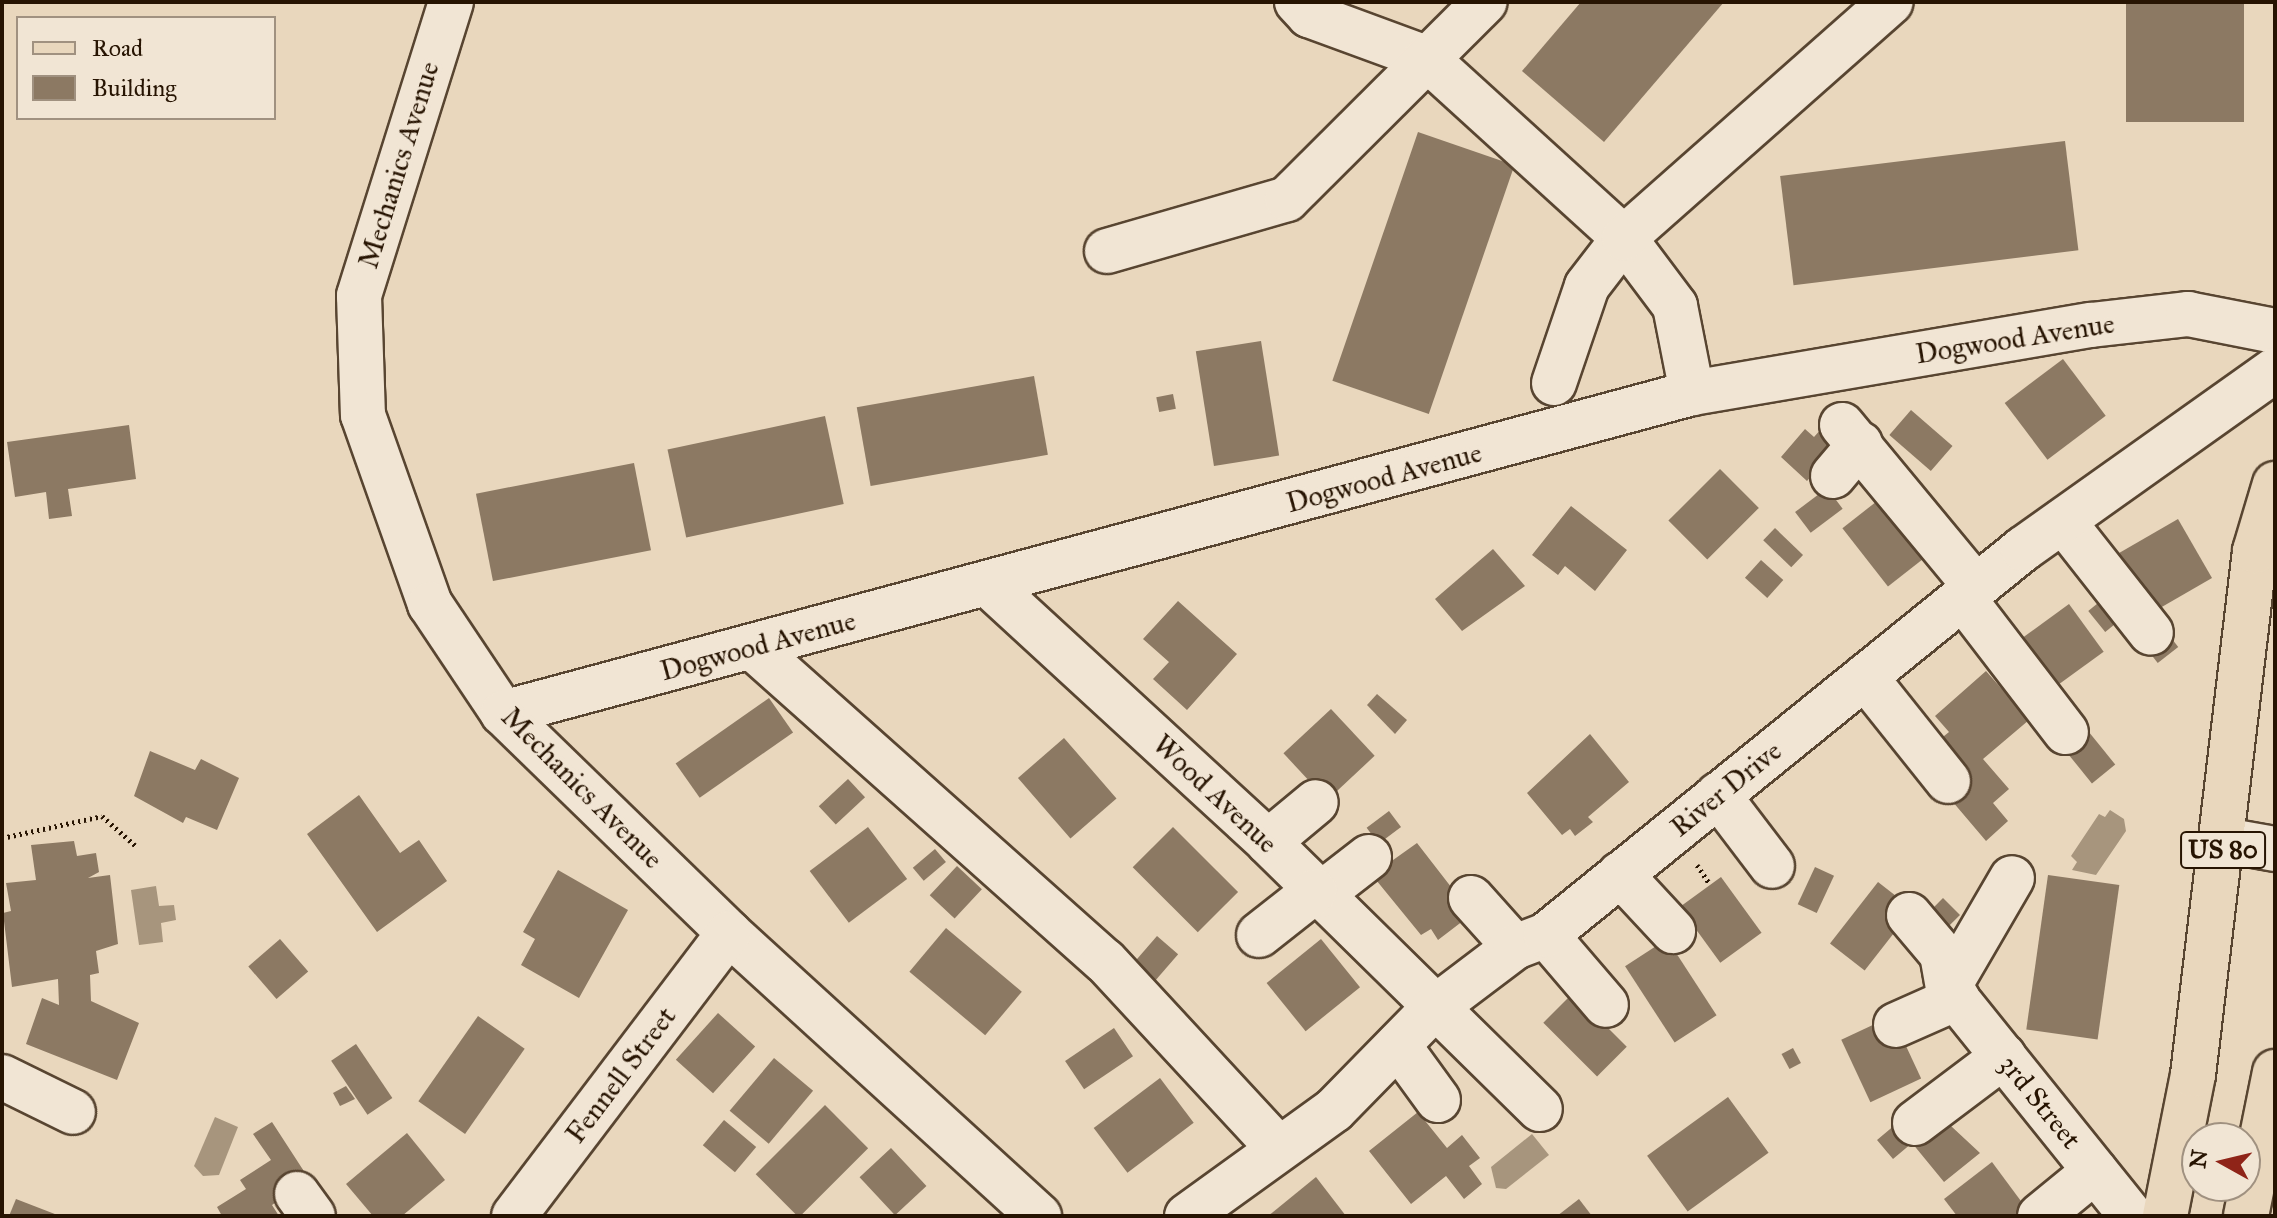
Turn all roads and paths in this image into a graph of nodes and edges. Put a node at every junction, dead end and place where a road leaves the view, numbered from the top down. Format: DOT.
graph roads {
  1 [pos="451,2"];
  2 [pos="1297,2"];
  3 [pos="1485,2"];
  4 [pos="1891,2"];
  5 [pos="1426,58"];
  6 [pos="1624,238"];
  7 [pos="1107,251"];
  8 [pos="2275,331"];
  9 [pos="2275,370"];
  10 [pos="1554,383"];
  11 [pos="1692,393"];
  12 [pos="1845,448"];
  13 [pos="2275,484"];
  14 [pos="2063,521"];
  15 [pos="990,586"];
  16 [pos="1970,592"];
  17 [pos="2151,633"];
  18 [pos="752,647"];
  19 [pos="1865,677"];
  20 [pos="503,713"];
  21 [pos="2066,732"];
  22 [pos="1948,781"];
  23 [pos="1718,795"];
  24 [pos="1316,802"];
  25 [pos="2,838"];
  26 [pos="2224,840"];
  27 [pos="1268,842"];
  28 [pos="136,846"];
  29 [pos="2275,849"];
  30 [pos="1369,857"];
  31 [pos="1772,866"];
  32 [pos="1620,874"];
  33 [pos="2012,878"];
  34 [pos="1318,893"];
  35 [pos="1471,898"];
  36 [pos="1909,915"];
  37 [pos="1673,931"];
  38 [pos="729,933"];
  39 [pos="1259,935"];
  40 [pos="1530,941"];
  41 [pos="1953,993"];
  42 [pos="1606,1005"];
  43 [pos="1433,1009"];
  44 [pos="1896,1025"];
  45 [pos="1398,1045"];
  46 [pos="2004,1056"];
  47 [pos="2275,1072"];
  48 [pos="2,1077"];
  49 [pos="1438,1100"];
  50 [pos="1540,1109"];
  51 [pos="73,1112"];
  52 [pos="1915,1123"];
  53 [pos="1279,1149"];
  54 [pos="2095,1171"];
  55 [pos="514,1216"];
  56 [pos="1039,1216"];
  57 [pos="1187,1216"];
  58 [pos="2040,1216"];
  59 [pos="2131,1216"];
  60 [pos="2165,1216"];
  61 [pos="2246,1216"];
  1 -- 20 [label="street, Mechanics Avenue"];
  2 -- 5 [label="street"];
  3 -- 5 [label="street"];
  4 -- 6 [label="street"];
  5 -- 6 [label="street"];
  5 -- 7 [label="street"];
  6 -- 10 [label="street"];
  6 -- 11 [label="street"];
  8 -- 11 [label="street, Dogwood Avenue"];
  9 -- 14 [label="street, River Drive"];
  11 -- 15 [label="street, Dogwood Avenue"];
  12 -- 16 [label="street"];
  13 -- 26 [label="main road, US 80"];
  14 -- 16 [label="street, River Drive"];
  14 -- 17 [label="street"];
  15 -- 18 [label="street, Dogwood Avenue"];
  15 -- 27 [label="street, Wood Avenue"];
  16 -- 19 [label="street, River Drive"];
  16 -- 21 [label="street"];
  18 -- 20 [label="street, Dogwood Avenue"];
  18 -- 53 [label="street"];
  19 -- 22 [label="street"];
  19 -- 23 [label="street, River Drive"];
  20 -- 38 [label="street, Mechanics Avenue"];
  23 -- 31 [label="street"];
  23 -- 32 [label="street, River Drive"];
  24 -- 27 [label="street"];
  25 -- 28 [label="path"];
  26 -- 29 [label="street"];
  26 -- 60 [label="main road, US 80"];
  27 -- 34 [label="street, Wood Avenue"];
  30 -- 34 [label="street"];
  32 -- 37 [label="street"];
  32 -- 40 [label="street, River Drive"];
  33 -- 41 [label="street"];
  34 -- 39 [label="street"];
  34 -- 43 [label="street, Wood Avenue"];
  35 -- 40 [label="street"];
  36 -- 41 [label="street"];
  38 -- 55 [label="street, Fennell Street"];
  38 -- 56 [label="street, Mechanics Avenue"];
  40 -- 42 [label="street"];
  40 -- 43 [label="street, River Drive"];
  41 -- 44 [label="street"];
  41 -- 46 [label="street, 3rd Street"];
  43 -- 45 [label="street, River Drive"];
  43 -- 50 [label="street, Wood Avenue"];
  45 -- 49 [label="street"];
  45 -- 53 [label="street, River Drive"];
  46 -- 52 [label="street"];
  46 -- 54 [label="street, 3rd Street"];
  47 -- 61 [label="main road"];
  48 -- 51 [label="street"];
  53 -- 57 [label="street, River Drive"];
  54 -- 58 [label="street"];
  54 -- 59 [label="street, 3rd Street"];
}
